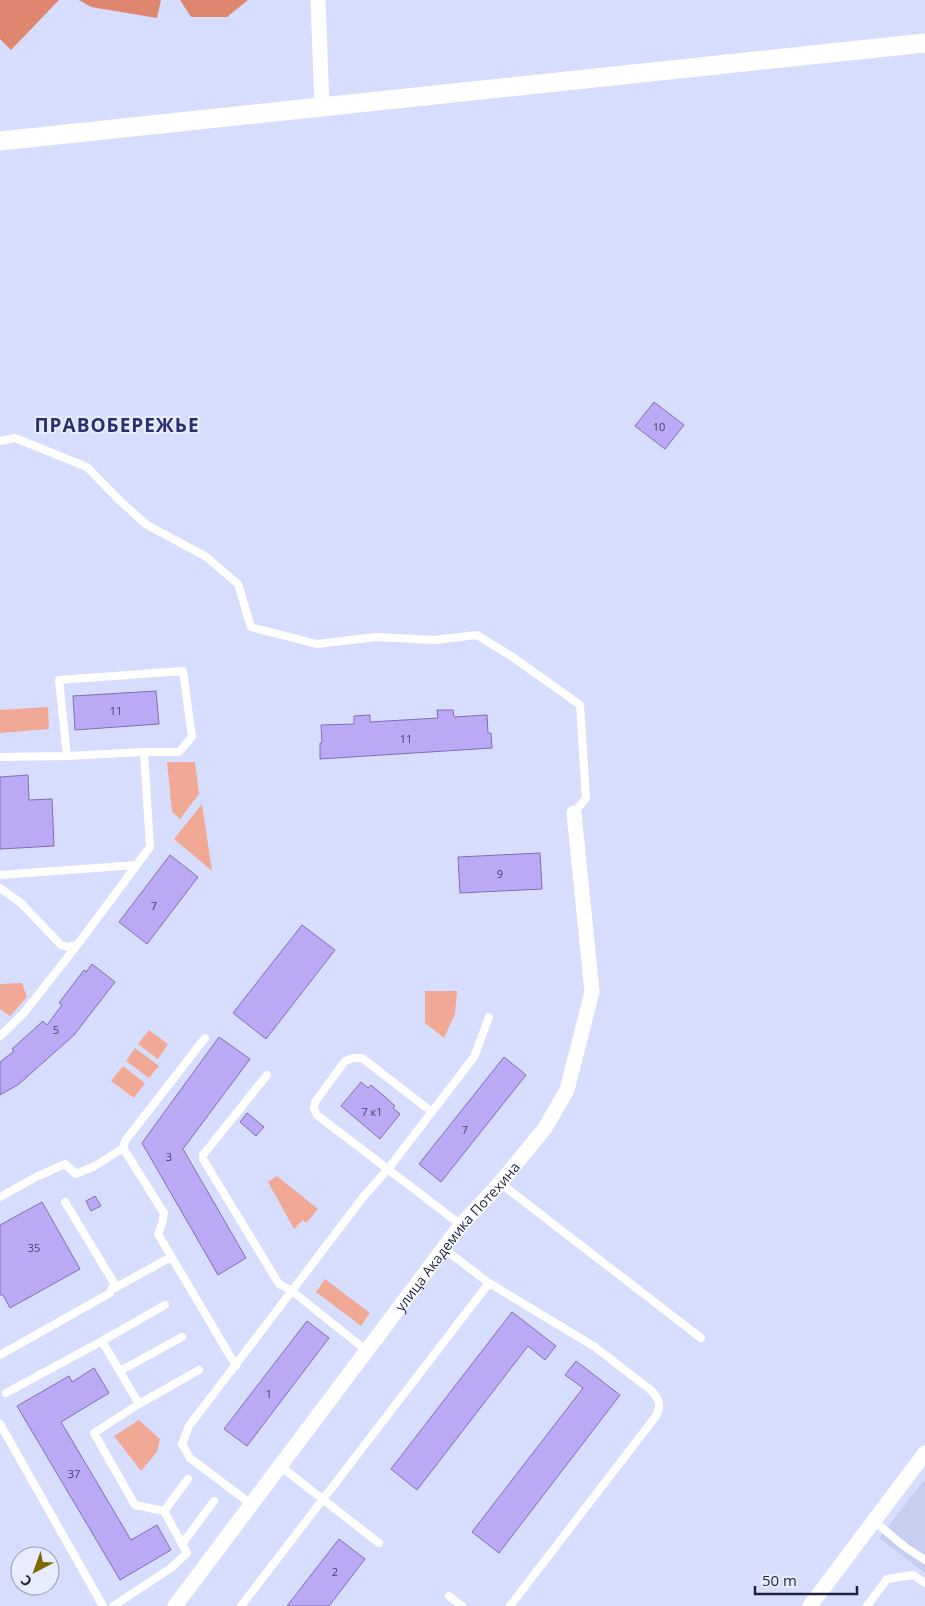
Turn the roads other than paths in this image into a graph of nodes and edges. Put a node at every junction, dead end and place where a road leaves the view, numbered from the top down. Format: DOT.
graph roads {
  1 [pos="318,0"];
  2 [pos="925,43"];
  3 [pos="322,106"];
  4 [pos="0,141"];
  5 [pos="0,441"];
  6 [pos="144,752"];
  7 [pos="67,756"];
  8 [pos="0,757"];
  9 [pos="574,813"];
  10 [pos="136,865"];
  11 [pos="0,874"];
  12 [pos="0,888"];
  13 [pos="78,944"];
  14 [pos="489,1017"];
  15 [pos="0,1036"];
  16 [pos="204,1038"];
  17 [pos="267,1075"];
  18 [pos="432,1112"];
  19 [pos="123,1148"];
  20 [pos="388,1169"];
  21 [pos="500,1183"];
  22 [pos="0,1197"];
  23 [pos="65,1202"];
  24 [pos="460,1225"];
  25 [pos="443,1248"];
  26 [pos="171,1257"];
  27 [pos="489,1283"];
  28 [pos="112,1289"];
  29 [pos="292,1291"];
  30 [pos="165,1305"];
  31 [pos="182,1337"];
  32 [pos="701,1338"];
  33 [pos="102,1341"];
  34 [pos="367,1350"];
  35 [pos="0,1355"];
  36 [pos="236,1366"];
  37 [pos="199,1370"];
  38 [pos="120,1372"];
  39 [pos="6,1393"];
  40 [pos="139,1404"];
  41 [pos="0,1424"];
  42 [pos="925,1453"];
  43 [pos="280,1466"];
  44 [pos="188,1479"];
  45 [pos="323,1499"];
  46 [pos="214,1501"];
  47 [pos="251,1504"];
  48 [pos="164,1511"];
  49 [pos="874,1521"];
  50 [pos="379,1543"];
  51 [pos="182,1544"];
  52 [pos="925,1560"];
  53 [pos="925,1583"];
  54 [pos="449,1596"];
  55 [pos="103,1606"];
  56 [pos="113,1606"];
  57 [pos="175,1606"];
  58 [pos="241,1606"];
  59 [pos="462,1606"];
  60 [pos="510,1606"];
  61 [pos="810,1606"];
  62 [pos="867,1606"];
  1 -- 3 [label="street"];
  2 -- 3 [label="street"];
  3 -- 4 [label="street"];
  5 -- 9 [label="lane"];
  6 -- 7 [label="lane"];
  6 -- 7 [label="lane"];
  6 -- 10 [label="lane"];
  7 -- 8 [label="lane"];
  9 -- 21 [label="street, улица Академика Потехина"];
  10 -- 11 [label="lane"];
  10 -- 13 [label="lane"];
  12 -- 13 [label="lane"];
  13 -- 15 [label="lane"];
  14 -- 18 [label="lane"];
  16 -- 19 [label="lane"];
  17 -- 29 [label="lane"];
  18 -- 20 [label="lane"];
  18 -- 20 [label="lane"];
  19 -- 22 [label="lane"];
  19 -- 26 [label="lane"];
  20 -- 24 [label="lane"];
  20 -- 29 [label="lane"];
  21 -- 24 [label="street, улица Академика Потехина"];
  21 -- 32 [label="lane"];
  23 -- 28 [label="lane"];
  24 -- 25 [label="street, улица Академика Потехина"];
  25 -- 27 [label="lane"];
  25 -- 34 [label="street, улица Академика Потехина"];
  26 -- 28 [label="lane"];
  26 -- 36 [label="lane"];
  27 -- 45 [label="lane"];
  27 -- 60 [label="lane"];
  28 -- 35 [label="lane"];
  29 -- 34 [label="lane"];
  29 -- 36 [label="lane"];
  30 -- 33 [label="lane"];
  31 -- 38 [label="lane"];
  33 -- 38 [label="lane"];
  33 -- 39 [label="lane"];
  34 -- 43 [label="street, улица Академика Потехина"];
  36 -- 47 [label="lane"];
  37 -- 40 [label="lane"];
  38 -- 40 [label="lane"];
  40 -- 48 [label="lane"];
  41 -- 55 [label="lane"];
  42 -- 49 [label="street"];
  43 -- 45 [label="lane"];
  43 -- 47 [label="street, улица Академика Потехина"];
  44 -- 48 [label="lane"];
  45 -- 50 [label="lane"];
  45 -- 58 [label="lane"];
  46 -- 51 [label="lane"];
  47 -- 57 [label="street, улица Академика Потехина"];
  48 -- 51 [label="lane"];
  49 -- 52 [label="lane"];
  49 -- 61 [label="street"];
  51 -- 56 [label="lane"];
  53 -- 62 [label="lane"];
  54 -- 59 [label="lane"];
}
